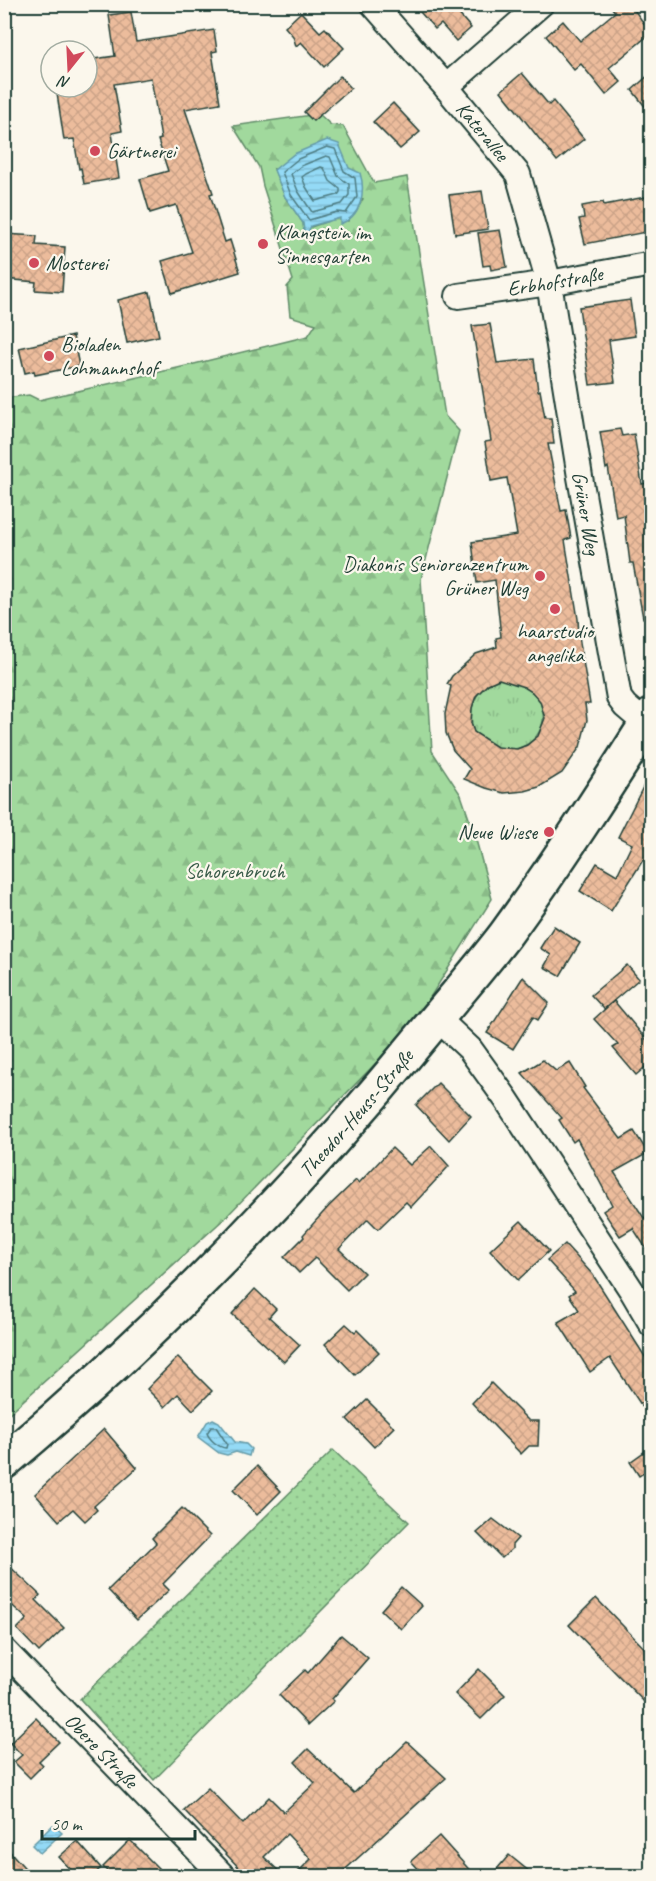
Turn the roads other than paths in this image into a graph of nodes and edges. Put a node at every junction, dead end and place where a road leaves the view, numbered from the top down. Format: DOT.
graph roads {
  1 [pos="373,4"];
  2 [pos="541,4"];
  3 [pos="446,87"];
  4 [pos="651,264"];
  5 [pos="549,283"];
  6 [pos="458,296"];
  7 [pos="650,722"];
  8 [pos="437,1018"];
  9 [pos="651,1324"];
  10 [pos="4,1462"];
  11 [pos="4,1650"];
  12 [pos="223,1876"];
  1 -- 3 [label="street, Katerallee"];
  2 -- 3 [label="street"];
  3 -- 5 [label="street, Katerallee"];
  4 -- 5 [label="street, Erbhofstraße"];
  5 -- 6 [label="street, Erbhofstraße"];
  5 -- 7 [label="street, Grüner Weg"];
  7 -- 8 [label="main road, Theodor-Heuss-Straße"];
  8 -- 9 [label="street"];
  8 -- 10 [label="main road, Theodor-Heuss-Straße"];
  11 -- 12 [label="street, Obere Straße"];
}
